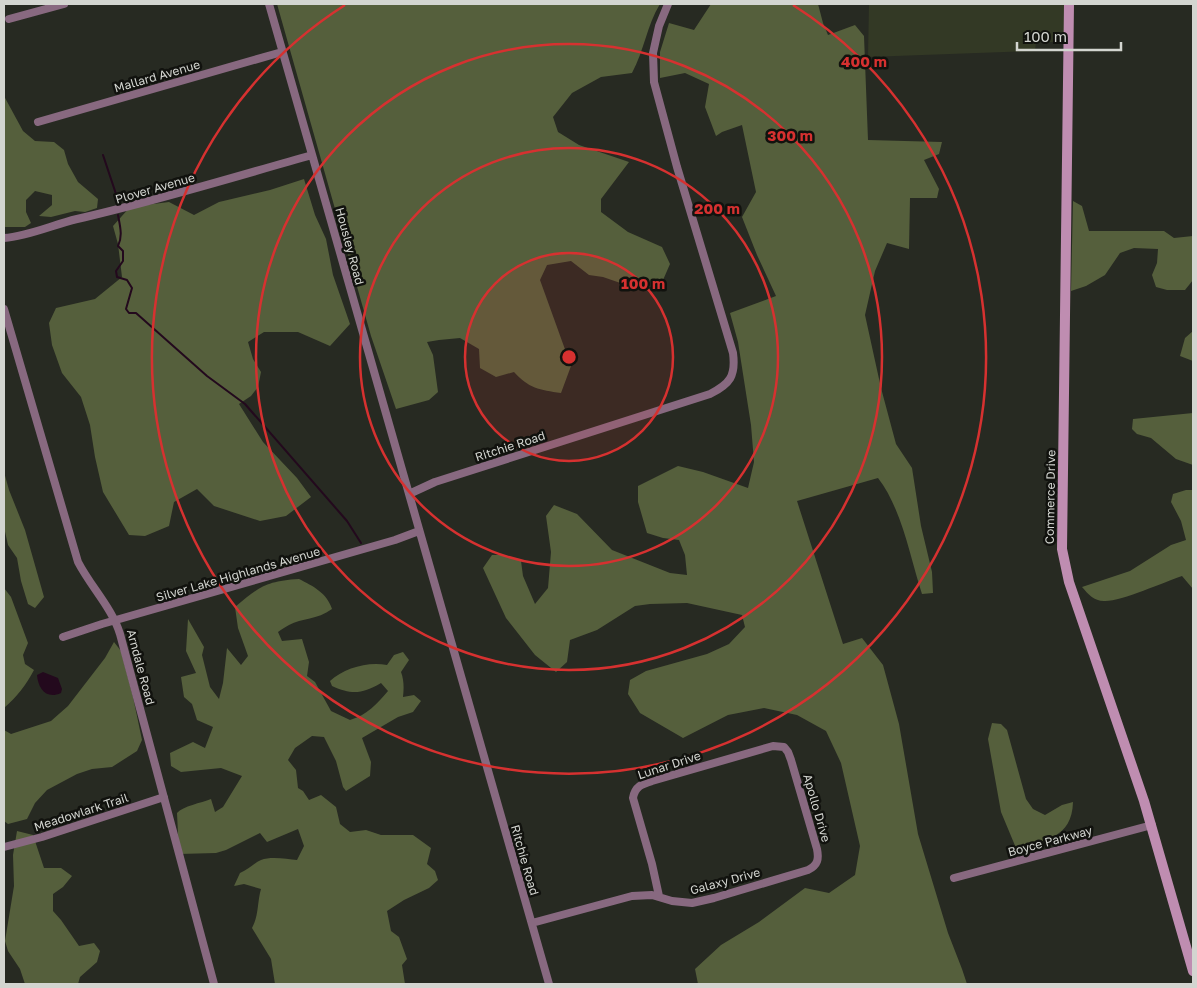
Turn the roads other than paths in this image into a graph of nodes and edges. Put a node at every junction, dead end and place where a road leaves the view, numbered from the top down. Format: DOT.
graph roads {
  1 [pos="64,4"];
  2 [pos="269,4"];
  3 [pos="668,4"];
  4 [pos="1070,4"];
  5 [pos="9,19"];
  6 [pos="282,52"];
  7 [pos="38,122"];
  8 [pos="312,155"];
  9 [pos="4,238"];
  10 [pos="4,309"];
  11 [pos="409,494"];
  12 [pos="419,531"];
  13 [pos="115,620"];
  14 [pos="63,637"];
  15 [pos="786,749"];
  16 [pos="164,798"];
  17 [pos="1152,825"];
  18 [pos="4,847"];
  19 [pos="808,870"];
  20 [pos="954,878"];
  21 [pos="659,896"];
  22 [pos="532,923"];
  23 [pos="1193,971"];
  24 [pos="214,984"];
  25 [pos="549,984"];
  1 -- 5 [label="street"];
  2 -- 6 [label="street, Housley Road"];
  3 -- 11 [label="street, Ritchie Road"];
  4 -- 17 [label="street, Commerce Drive"];
  6 -- 7 [label="street, Mallard Avenue"];
  6 -- 8 [label="street, Housley Road"];
  8 -- 9 [label="street, Plover Avenue"];
  8 -- 11 [label="street, Housley Road"];
  10 -- 13 [label="street, Arndale Road"];
  11 -- 12 [label="street, Ritchie Road"];
  12 -- 13 [label="street, Silver Lake Highlands Avenue"];
  12 -- 22 [label="street, Ritchie Road"];
  13 -- 14 [label="street, Silver Lake Highlands Avenue"];
  13 -- 16 [label="street, Arndale Road"];
  15 -- 19 [label="street, Apollo Drive"];
  15 -- 21 [label="street, Lunar Drive"];
  16 -- 18 [label="street, Meadowlark Trail"];
  16 -- 24 [label="street, Arndale Road"];
  17 -- 20 [label="street, Boyce Parkway"];
  17 -- 23 [label="street, Commerce Drive"];
  19 -- 21 [label="street, Galaxy Drive"];
  21 -- 22 [label="street, Galaxy Drive"];
  22 -- 25 [label="street, Ritchie Road"];
}
